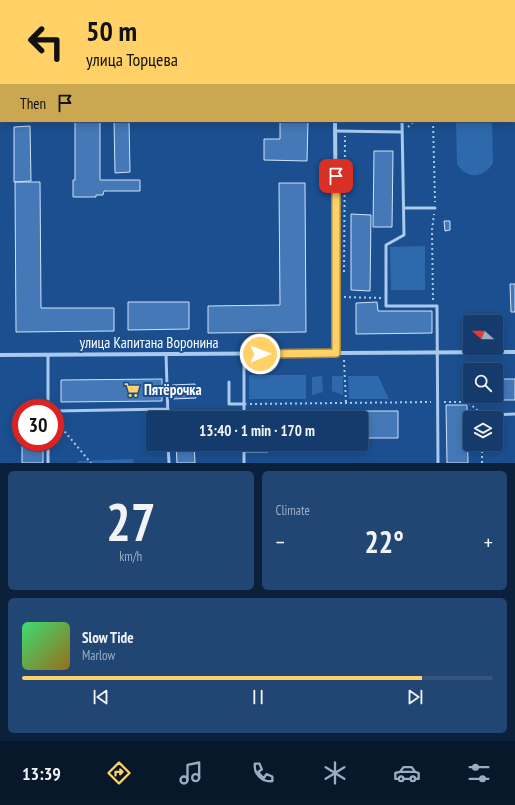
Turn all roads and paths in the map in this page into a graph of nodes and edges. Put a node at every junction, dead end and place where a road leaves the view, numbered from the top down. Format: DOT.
graph roads {
  1 [pos="335,122"];
  2 [pos="402,122"];
  3 [pos="335,131"];
  4 [pos="345,131"];
  5 [pos="402,132"];
  6 [pos="404,208"];
  7 [pos="435,208"];
  8 [pos="344,274"];
  9 [pos="344,297"];
  10 [pos="386,298"];
  11 [pos="515,352"];
  12 [pos="336,353"];
  13 [pos="344,353"];
  14 [pos="438,353"];
  15 [pos="166,354"];
  16 [pos="244,354"];
  17 [pos="48,355"];
  18 [pos="0,356"];
  19 [pos="228,382"];
  20 [pos="48,399"];
  21 [pos="438,402"];
  22 [pos="346,403"];
  23 [pos="244,404"];
  24 [pos="168,409"];
  25 [pos="64,411"];
  26 [pos="244,411"];
  27 [pos="478,411"];
  28 [pos="503,414"];
  29 [pos="515,414"];
  30 [pos="64,431"];
  31 [pos="48,451"];
  32 [pos="168,451"];
  33 [pos="244,451"];
  34 [pos="482,451"];
  35 [pos="48,463"];
  36 [pos="91,463"];
  37 [pos="168,463"];
  38 [pos="244,463"];
  39 [pos="438,463"];
  40 [pos="482,463"];
  1 -- 3 [label="street"];
  2 -- 5 [label="lane"];
  3 -- 4 [label="lane"];
  3 -- 12 [label="street"];
  4 -- 5 [label="lane"];
  4 -- 8 [label="path"];
  5 -- 6 [label="lane"];
  6 -- 7 [label="lane"];
  6 -- 10 [label="lane"];
  9 -- 10 [label="path"];
  10 -- 14 [label="lane"];
  11 -- 14 [label="street, улица Капитана Воронина"];
  12 -- 13 [label="street, улица Капитана Воронина"];
  12 -- 16 [label="street, улица Капитана Воронина"];
  13 -- 14 [label="street, улица Капитана Воронина"];
  13 -- 22 [label="path"];
  14 -- 21 [label="lane"];
  15 -- 16 [label="street, улица Капитана Воронина"];
  15 -- 17 [label="street, улица Капитана Воронина"];
  15 -- 24 [label="lane"];
  16 -- 23 [label="lane"];
  17 -- 18 [label="street, улица Капитана Воронина"];
  17 -- 20 [label="lane"];
  19 -- 23 [label="lane"];
  21 -- 22 [label="path"];
  21 -- 27 [label="path"];
  21 -- 39 [label="lane"];
  22 -- 23 [label="path"];
  23 -- 26 [label="lane"];
  24 -- 25 [label="lane"];
  28 -- 29 [label="lane"];
  30 -- 36 [label="path"];
  31 -- 35 [label="lane"];
  32 -- 37 [label="lane"];
  33 -- 38 [label="lane"];
  34 -- 40 [label="path"];
}
